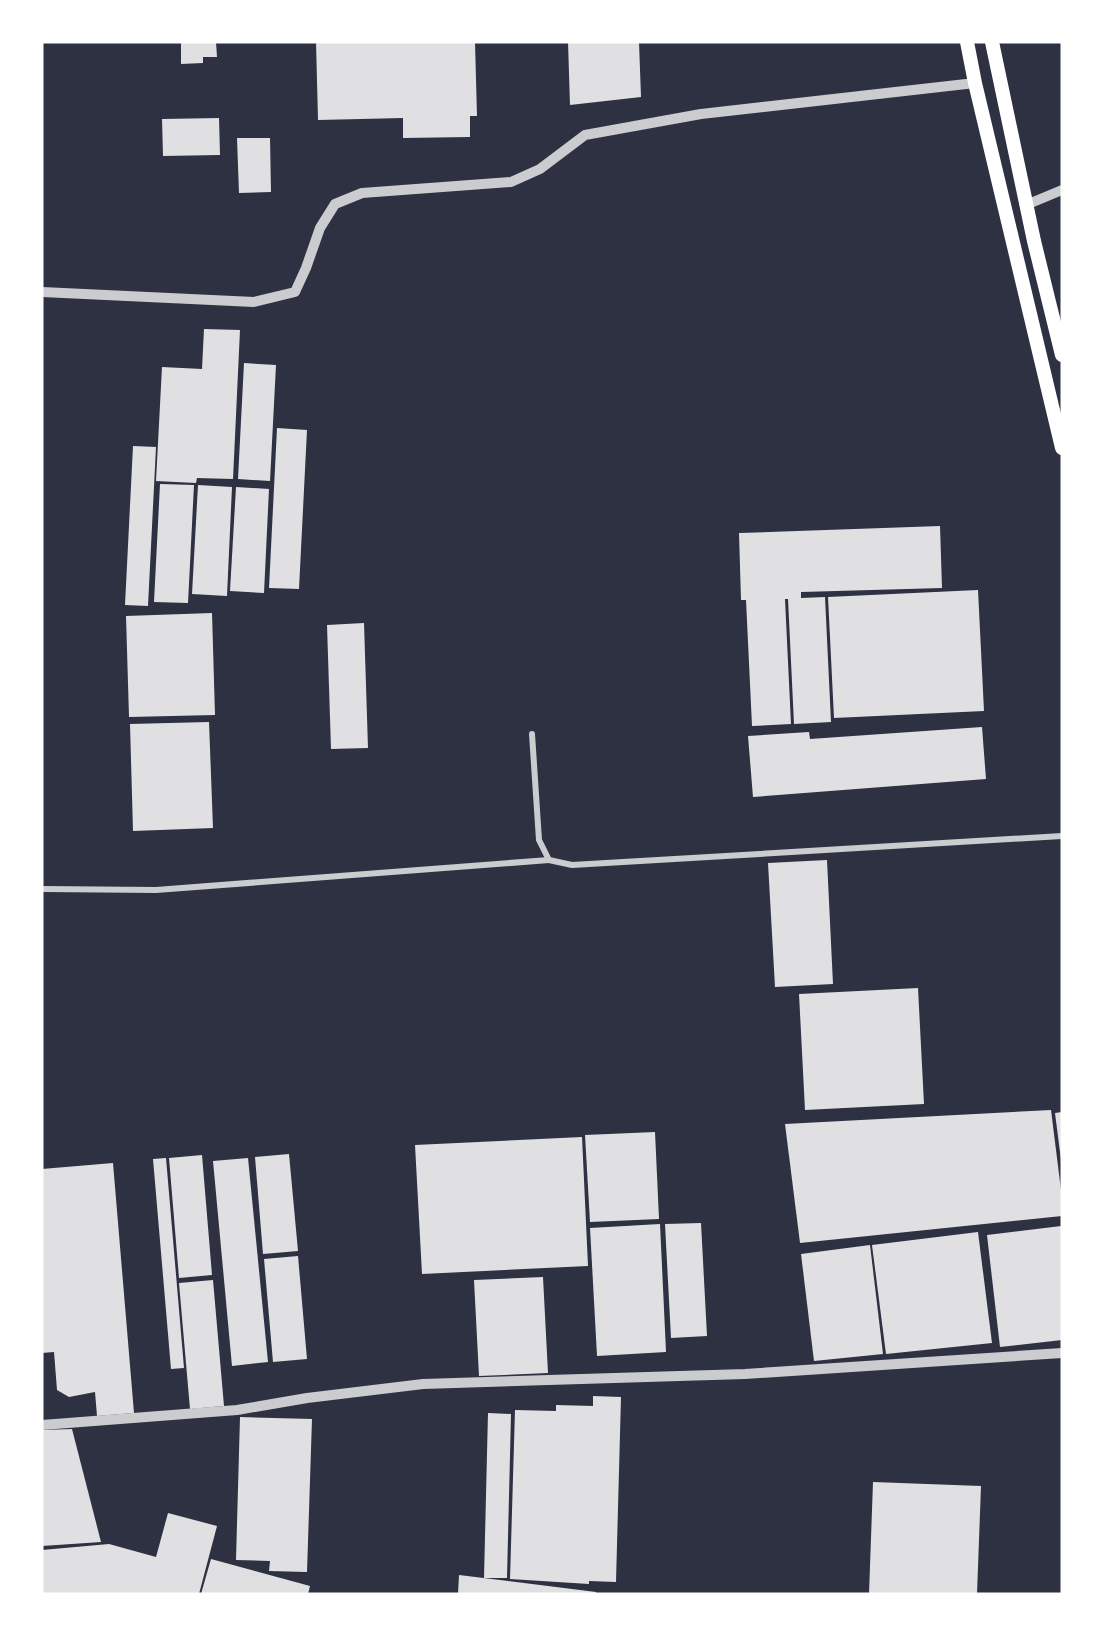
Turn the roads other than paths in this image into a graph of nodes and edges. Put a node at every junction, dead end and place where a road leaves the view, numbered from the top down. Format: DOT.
graph roads {
  1 [pos="967,42"];
  2 [pos="992,42"];
  3 [pos="975,83"];
  4 [pos="1062,190"];
  5 [pos="1026,205"];
  6 [pos="42,292"];
  7 [pos="1062,356"];
  8 [pos="1062,448"];
  9 [pos="532,734"];
  10 [pos="1062,836"];
  11 [pos="549,860"];
  12 [pos="42,889"];
  13 [pos="1062,1353"];
  14 [pos="42,1425"];
  1 -- 3 [label="main road"];
  2 -- 5 [label="main road"];
  3 -- 6 [label="street"];
  3 -- 8 [label="main road"];
  4 -- 5 [label="street"];
  5 -- 7 [label="main road"];
  9 -- 11 [label="street"];
  10 -- 11 [label="street"];
  11 -- 12 [label="street"];
  13 -- 14 [label="street"];
}
